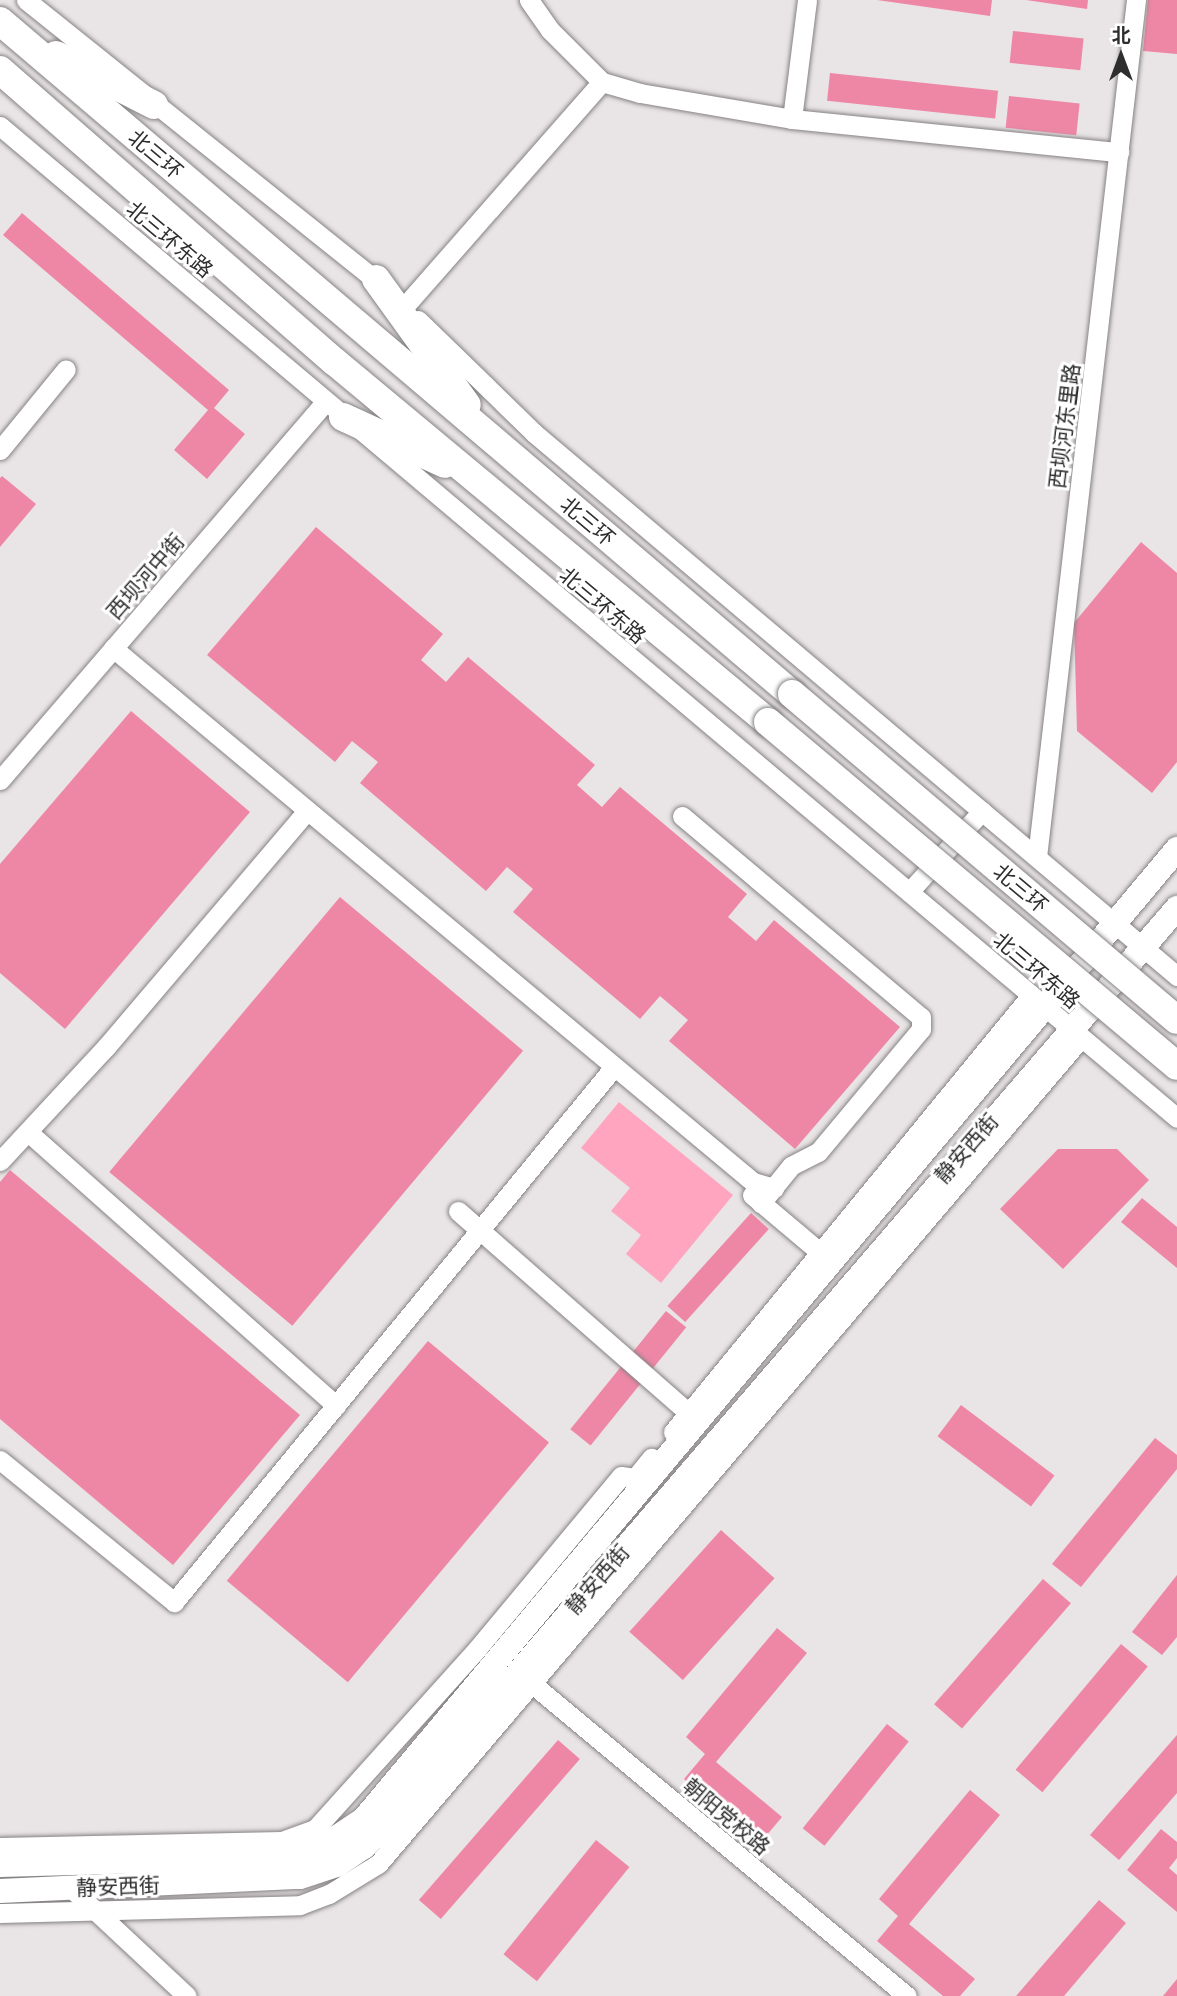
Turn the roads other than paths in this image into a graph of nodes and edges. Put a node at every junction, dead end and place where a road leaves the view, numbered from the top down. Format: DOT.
graph roads {
  1 [pos="26,0"];
  2 [pos="529,0"];
  3 [pos="807,0"];
  4 [pos="1136,0"];
  5 [pos="8,28"];
  6 [pos="0,70"];
  7 [pos="602,82"];
  8 [pos="154,104"];
  9 [pos="792,119"];
  10 [pos="0,126"];
  11 [pos="1119,152"];
  12 [pos="376,279"];
  13 [pos="404,307"];
  14 [pos="66,369"];
  15 [pos="334,409"];
  16 [pos="493,441"];
  17 [pos="0,450"];
  18 [pos="483,481"];
  19 [pos="113,648"];
  20 [pos="0,780"];
  21 [pos="982,811"];
  22 [pos="306,812"];
  23 [pos="682,816"];
  24 [pos="1177,849"];
  25 [pos="1037,857"];
  26 [pos="909,892"];
  27 [pos="1177,908"];
  28 [pos="1116,924"];
  29 [pos="1143,948"];
  30 [pos="1177,976"];
  31 [pos="1038,1000"];
  32 [pos="1177,1020"];
  33 [pos="1076,1032"];
  34 [pos="1177,1066"];
  35 [pos="614,1067"];
  36 [pos="1177,1118"];
  37 [pos="29,1132"];
  38 [pos="0,1161"];
  39 [pos="762,1195"];
  40 [pos="458,1211"];
  41 [pos="480,1230"];
  42 [pos="825,1257"];
  43 [pos="878,1280"];
  44 [pos="827,1310"];
  45 [pos="336,1405"];
  46 [pos="693,1417"];
  47 [pos="0,1460"];
  48 [pos="525,1678"];
  49 [pos="4,1848"];
  50 [pos="71,1888"];
  51 [pos="0,1891"];
  52 [pos="0,1913"];
  53 [pos="98,1914"];
  54 [pos="187,1996"];
  55 [pos="906,1996"];
  1 -- 8 [label="street"];
  2 -- 7 [label="street"];
  3 -- 9 [label="street"];
  4 -- 11 [label="street, 西坝河东里路"];
  5 -- 8 [label="highway"];
  5 -- 16 [label="highway, 北三环"];
  6 -- 18 [label="highway, 北三环"];
  7 -- 9 [label="street"];
  7 -- 13 [label="street"];
  8 -- 12 [label="street"];
  9 -- 11 [label="street"];
  10 -- 15 [label="street, 北三环东路"];
  11 -- 25 [label="street, 西坝河东里路"];
  12 -- 13 [label="street"];
  12 -- 16 [label="highway"];
  13 -- 21 [label="street"];
  14 -- 17 [label="street"];
  15 -- 18 [label="highway"];
  15 -- 19 [label="street, 西坝河中街"];
  15 -- 26 [label="street, 北三环东路"];
  16 -- 32 [label="highway, 北三环, bridge"];
  18 -- 34 [label="highway, 北三环, bridge"];
  19 -- 20 [label="street, 西坝河中街"];
  19 -- 22 [label="street"];
  21 -- 25 [label="street"];
  21 -- 26 [label="street"];
  22 -- 35 [label="street"];
  22 -- 37 [label="street"];
  23 -- 39 [label="street"];
  24 -- 28 [label="main road, 静安西街"];
  25 -- 28 [label="street"];
  26 -- 31 [label="street, 北三环东路"];
  27 -- 29 [label="main road, 静安西街"];
  28 -- 29 [label="street"];
  28 -- 31 [label="main road, 静安西街"];
  29 -- 30 [label="street"];
  29 -- 33 [label="main road, 静安西街"];
  31 -- 33 [label="street, 北三环东路"];
  31 -- 42 [label="main road, 静安西街"];
  33 -- 36 [label="street, 北三环东路"];
  33 -- 43 [label="street"];
  33 -- 44 [label="main road, 静安西街"];
  35 -- 39 [label="street"];
  35 -- 41 [label="street"];
  37 -- 38 [label="street"];
  37 -- 45 [label="street"];
  39 -- 42 [label="street"];
  40 -- 41 [label="street"];
  41 -- 45 [label="street"];
  41 -- 46 [label="street"];
  42 -- 46 [label="main road, 静安西街"];
  43 -- 44 [label="street"];
  43 -- 48 [label="street"];
  44 -- 48 [label="main road, 静安西街"];
  45 -- 47 [label="street"];
  46 -- 49 [label="street"];
  46 -- 49 [label="main road, 静安西街"];
  48 -- 50 [label="main road, 静安西街"];
  48 -- 53 [label="street"];
  48 -- 55 [label="street, 朝阳党校路"];
  50 -- 51 [label="main road, 静安西街"];
  50 -- 53 [label="street"];
  52 -- 53 [label="street"];
  53 -- 54 [label="street"];
}
